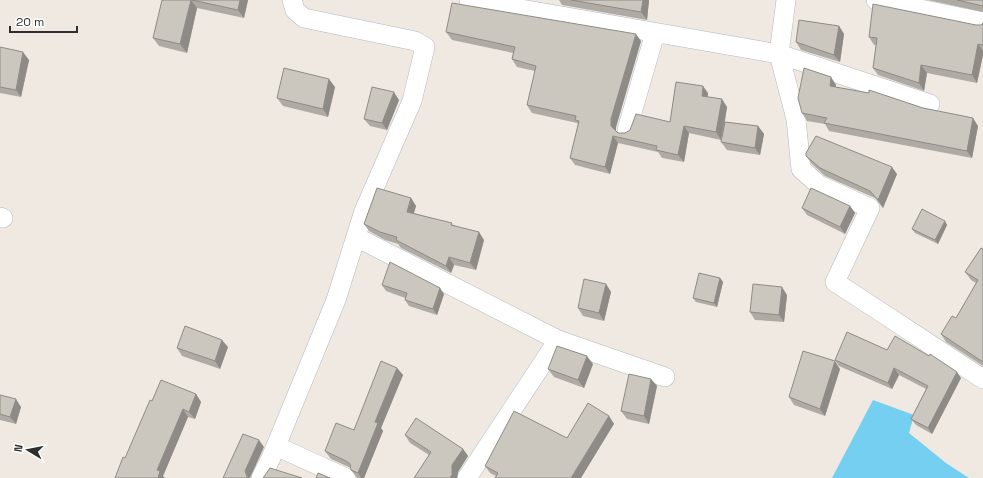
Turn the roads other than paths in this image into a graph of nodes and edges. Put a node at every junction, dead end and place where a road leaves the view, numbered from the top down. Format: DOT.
graph roads {
  1 [pos="292,0"];
  2 [pos="469,0"];
  3 [pos="786,0"];
  4 [pos="876,0"];
  5 [pos="983,22"];
  6 [pos="656,32"];
  7 [pos="779,54"];
  8 [pos="930,104"];
  9 [pos="627,130"];
  10 [pos="356,237"];
  11 [pos="558,340"];
  12 [pos="665,377"];
  13 [pos="983,379"];
  14 [pos="276,446"];
  15 [pos="260,478"];
  16 [pos="346,478"];
  17 [pos="467,478"];
  1 -- 10 [label="street"];
  2 -- 6 [label="street"];
  3 -- 7 [label="street"];
  4 -- 5 [label="street"];
  6 -- 7 [label="street"];
  6 -- 9 [label="street"];
  7 -- 8 [label="street"];
  7 -- 13 [label="street"];
  10 -- 11 [label="street"];
  10 -- 14 [label="street"];
  11 -- 12 [label="street"];
  11 -- 17 [label="street"];
  14 -- 15 [label="street"];
  14 -- 16 [label="street"];
}
